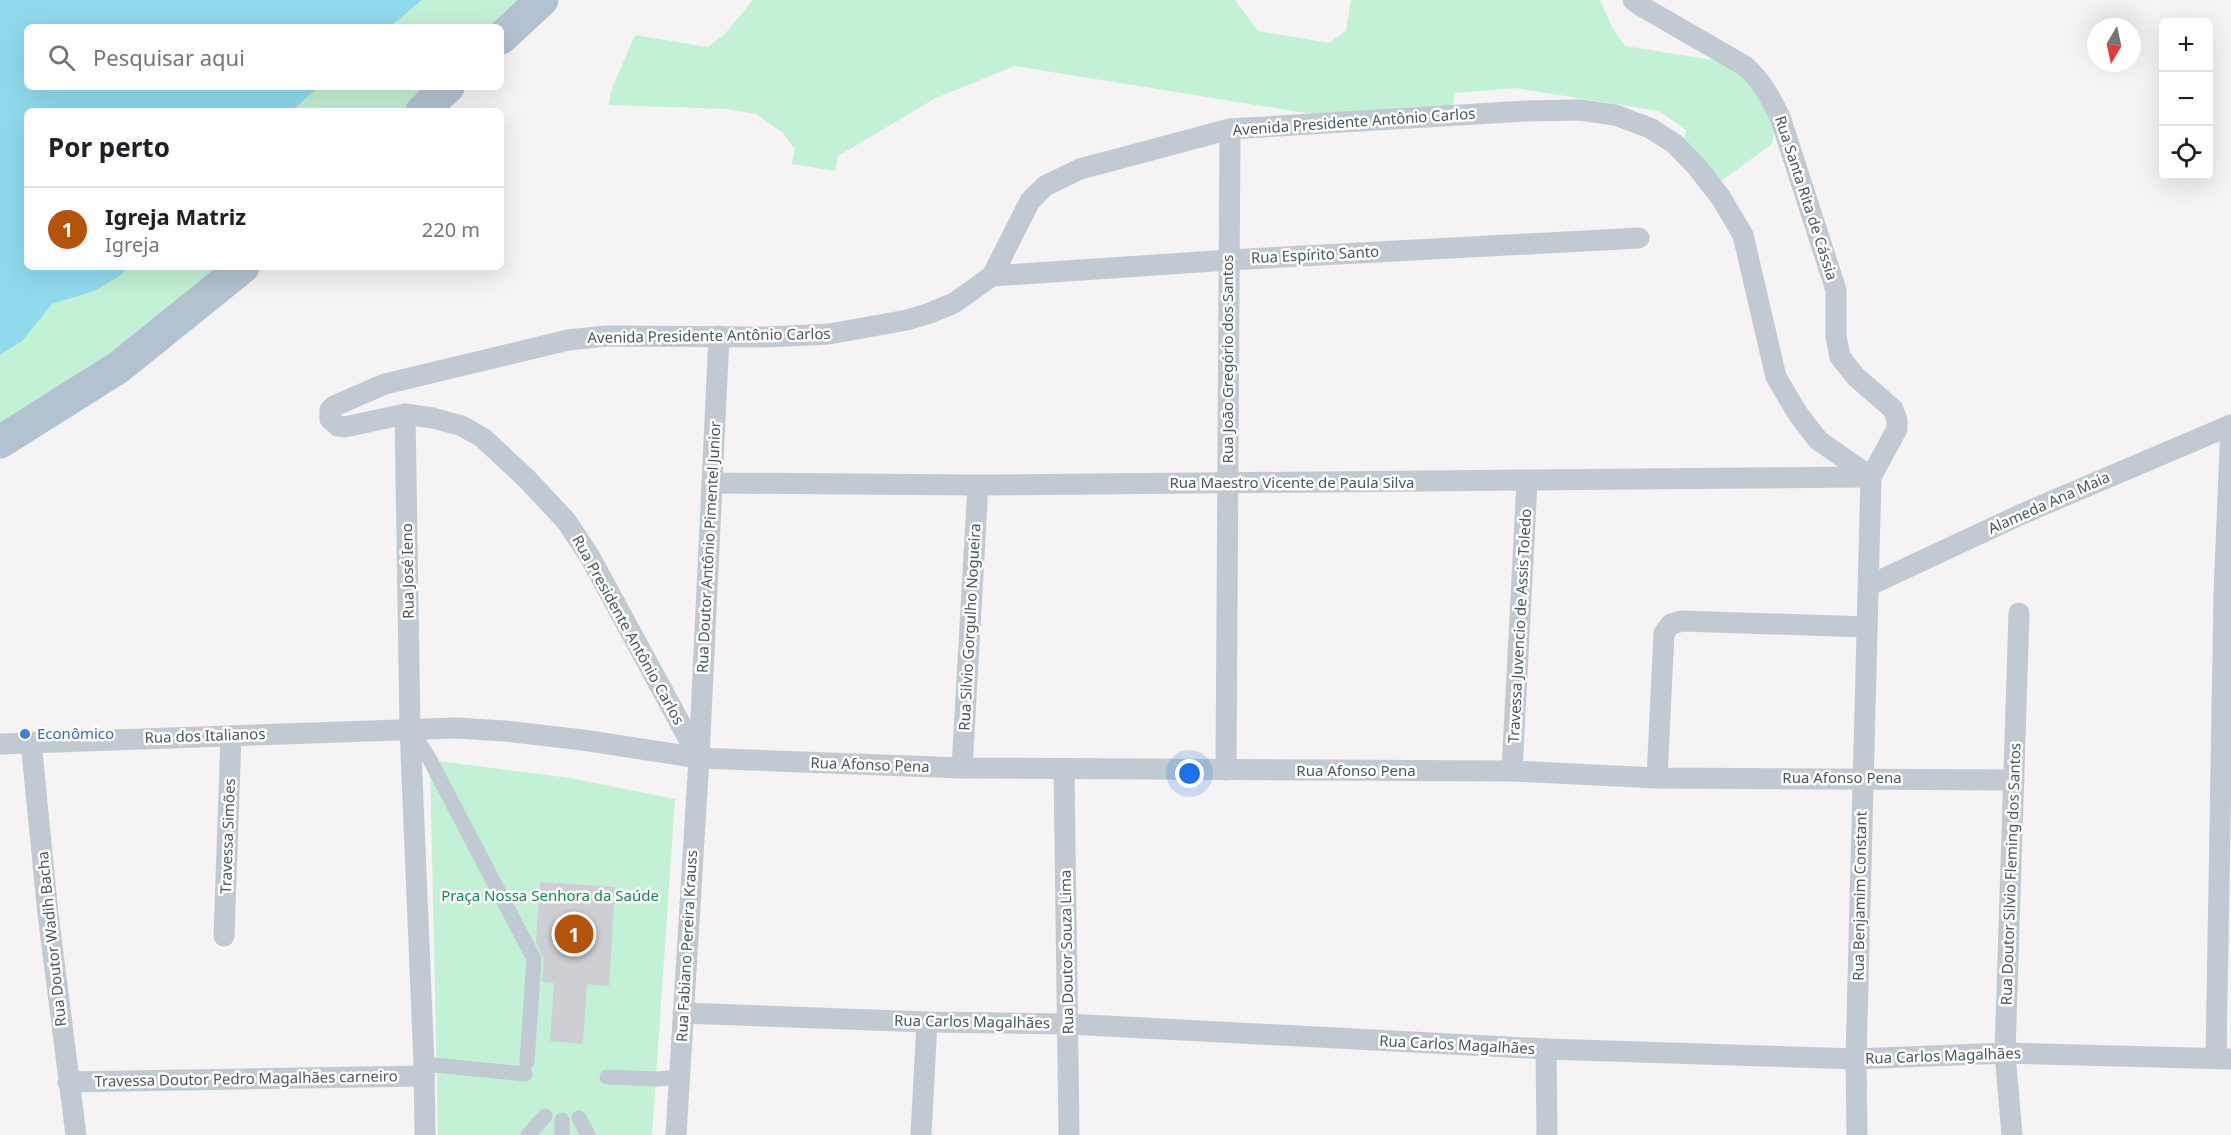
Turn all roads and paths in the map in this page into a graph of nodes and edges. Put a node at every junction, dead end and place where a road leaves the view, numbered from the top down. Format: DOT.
graph roads {
  1 [pos="542,0"];
  2 [pos="1634,0"];
  3 [pos="504,35"];
  4 [pos="445,90"];
  5 [pos="425,108"];
  6 [pos="1230,129"];
  7 [pos="1639,238"];
  8 [pos="1229,260"];
  9 [pos="239,270"];
  10 [pos="992,276"];
  11 [pos="719,336"];
  12 [pos="405,414"];
  13 [pos="334,424"];
  14 [pos="2231,425"];
  15 [pos="0,442"];
  16 [pos="1871,477"];
  17 [pos="1527,482"];
  18 [pos="713,483"];
  19 [pos="1227,483"];
  20 [pos="978,485"];
  21 [pos="1870,585"];
  22 [pos="2227,595"];
  23 [pos="2019,613"];
  24 [pos="1867,627"];
  25 [pos="410,729"];
  26 [pos="231,736"];
  27 [pos="32,742"];
  28 [pos="0,744"];
  29 [pos="699,758"];
  30 [pos="962,768"];
  31 [pos="1064,769"];
  32 [pos="1226,770"];
  33 [pos="1512,771"];
  34 [pos="1657,778"];
  35 [pos="1863,778"];
  36 [pos="2014,780"];
  37 [pos="224,936"];
  38 [pos="683,1013"];
  39 [pos="927,1022"];
  40 [pos="1068,1024"];
  41 [pos="1546,1050"];
  42 [pos="2005,1053"];
  43 [pos="2224,1058"];
  44 [pos="1856,1059"];
  45 [pos="424,1070"];
  46 [pos="607,1077"];
  47 [pos="680,1077"];
  48 [pos="68,1082"];
  49 [pos="545,1116"];
  50 [pos="579,1118"];
  51 [pos="76,1135"];
  52 [pos="425,1135"];
  53 [pos="528,1135"];
  54 [pos="588,1135"];
  55 [pos="676,1135"];
  56 [pos="921,1135"];
  57 [pos="1069,1135"];
  58 [pos="1547,1135"];
  59 [pos="1857,1135"];
  60 [pos="2012,1135"];
  1 -- 3 [label="main road"];
  2 -- 16 [label="street, Rua Santa Rita de Cássia"];
  4 -- 5 [label="main road"];
  6 -- 8 [label="street, Rua João Gregório dos Santos"];
  6 -- 10 [label="street, Avenida Presidente Antônio Carlos"];
  6 -- 16 [label="street, Avenida Presidente Antônio Carlos"];
  7 -- 8 [label="street, Rua Espírito Santo"];
  8 -- 10 [label="street, Rua Espírito Santo"];
  8 -- 19 [label="street, Rua João Gregório dos Santos"];
  9 -- 15 [label="main road"];
  10 -- 11 [label="street, Avenida Presidente Antônio Carlos"];
  11 -- 13 [label="street, Avenida Presidente Antônio Carlos"];
  11 -- 18 [label="street, Rua Doutor Antônio Pimentel Junior"];
  12 -- 13 [label="street, Rua Presidente Antônio Carlos"];
  12 -- 25 [label="street, Rua José Ieno"];
  12 -- 29 [label="street, Rua Presidente Antônio Carlos"];
  14 -- 21 [label="street, Alameda Ana Maia"];
  14 -- 22 [label="street"];
  16 -- 17 [label="street, Rua Maestro Vicente de Paula Silva"];
  16 -- 21 [label="street, Rua Benjamim Constant"];
  17 -- 19 [label="street, Rua Maestro Vicente de Paula Silva"];
  17 -- 33 [label="street, Travessa Juvencio de Assis Toledo"];
  18 -- 20 [label="street, Rua Maestro Vicente de Paula Silva"];
  18 -- 29 [label="street, Rua Doutor Antônio Pimentel Junior"];
  19 -- 20 [label="street, Rua Maestro Vicente de Paula Silva"];
  19 -- 32 [label="street, Rua João Gregório dos Santos"];
  20 -- 30 [label="street, Rua Silvio Gorgulho Nogueira"];
  21 -- 24 [label="street, Rua Benjamim Constant"];
  22 -- 43 [label="street"];
  23 -- 36 [label="street, Rua Doutor Silvio Fleming dos Santos"];
  24 -- 34 [label="street"];
  24 -- 35 [label="street, Rua Benjamim Constant"];
  25 -- 26 [label="street, Rua dos Italianos"];
  25 -- 29 [label="street"];
  25 -- 45 [label="street"];
  25 -- 45 [label="street"];
  26 -- 27 [label="street, Rua dos Italianos"];
  26 -- 37 [label="street, Travessa Simões"];
  27 -- 28 [label="street, Rua dos Italianos"];
  27 -- 48 [label="street, Rua Doutor Wadih Bacha"];
  29 -- 30 [label="street, Rua Afonso Pena"];
  29 -- 38 [label="street, Rua Fabiano Pereira Krauss"];
  30 -- 31 [label="street, Rua Afonso Pena"];
  31 -- 32 [label="street, Rua Afonso Pena"];
  31 -- 40 [label="street, Rua Doutor Souza Lima"];
  32 -- 33 [label="street, Rua Afonso Pena"];
  33 -- 34 [label="street, Rua Afonso Pena"];
  34 -- 35 [label="street, Rua Afonso Pena"];
  35 -- 36 [label="street, Rua Afonso Pena"];
  35 -- 44 [label="street, Rua Benjamim Constant"];
  36 -- 42 [label="street, Rua Doutor Silvio Fleming dos Santos"];
  38 -- 39 [label="street, Rua Carlos Magalhães"];
  38 -- 47 [label="street, Rua Fabiano Pereira Krauss"];
  39 -- 40 [label="street, Rua Carlos Magalhães"];
  39 -- 56 [label="street"];
  40 -- 41 [label="street, Rua Carlos Magalhães"];
  40 -- 57 [label="street, Rua Doutor Souza Lima"];
  41 -- 44 [label="street, Rua Carlos Magalhães"];
  41 -- 58 [label="street"];
  42 -- 43 [label="street, Rua Carlos Magalhães"];
  42 -- 44 [label="street, Rua Carlos Magalhães"];
  42 -- 60 [label="street, Rua Doutor Silvio Fleming dos Santos"];
  44 -- 59 [label="street, Rua Benjamim Constant"];
  45 -- 48 [label="street, Travessa Doutor Pedro Magalhães carneiro"];
  45 -- 52 [label="street"];
  46 -- 47 [label="street"];
  47 -- 55 [label="street, Rua Fabiano Pereira Krauss"];
  48 -- 51 [label="street, Rua Doutor Wadih Bacha"];
  49 -- 53 [label="street"];
  50 -- 54 [label="street"];
}
